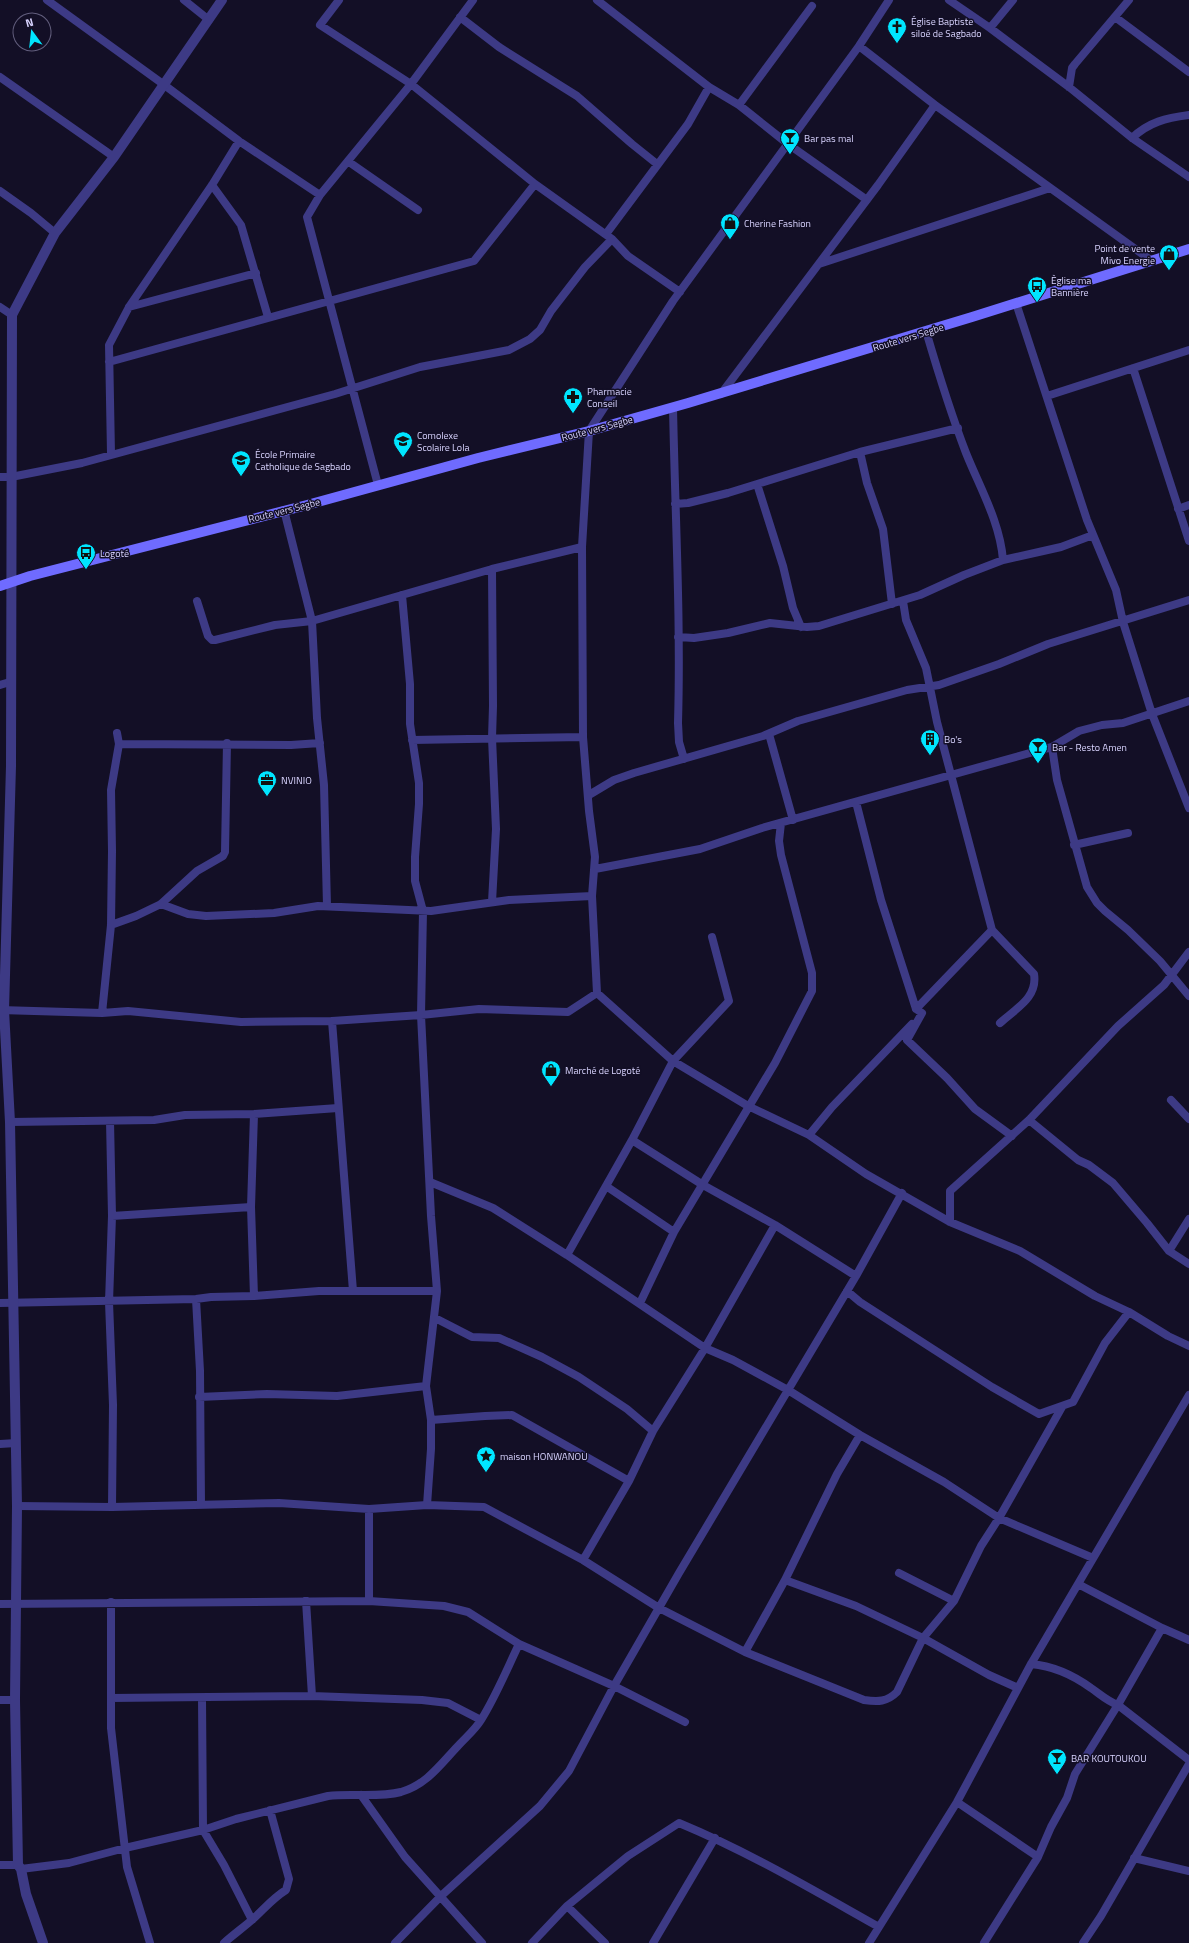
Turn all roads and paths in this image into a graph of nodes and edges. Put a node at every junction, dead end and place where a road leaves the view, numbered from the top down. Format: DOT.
graph roads {
  1 [pos="47,0"];
  2 [pos="184,0"];
  3 [pos="222,0"];
  4 [pos="339,0"];
  5 [pos="473,0"];
  6 [pos="597,0"];
  7 [pos="888,0"];
  8 [pos="949,0"];
  9 [pos="1013,0"];
  10 [pos="1129,0"];
  11 [pos="812,6"];
  12 [pos="460,17"];
  13 [pos="1115,17"];
  14 [pos="209,20"];
  15 [pos="990,28"];
  16 [pos="859,46"];
  17 [pos="1189,72"];
  18 [pos="0,77"];
  19 [pos="163,84"];
  20 [pos="411,84"];
  21 [pos="709,87"];
  22 [pos="1069,87"];
  23 [pos="739,105"];
  24 [pos="935,105"];
  25 [pos="1189,115"];
  26 [pos="1132,138"];
  27 [pos="239,141"];
  28 [pos="788,144"];
  29 [pos="114,157"];
  30 [pos="349,162"];
  31 [pos="657,164"];
  32 [pos="1189,177"];
  33 [pos="535,184"];
  34 [pos="212,185"];
  35 [pos="1050,188"];
  36 [pos="0,191"];
  37 [pos="320,195"];
  38 [pos="867,200"];
  39 [pos="418,210"];
  40 [pos="55,233"];
  41 [pos="609,237"];
  42 [pos="1188,251"];
  43 [pos="1152,261"];
  44 [pos="819,264"];
  45 [pos="256,273"];
  46 [pos="680,292"];
  47 [pos="329,300"];
  48 [pos="1016,303"];
  49 [pos="0,307"];
  50 [pos="129,307"];
  51 [pos="12,315"];
  52 [pos="268,317"];
  53 [pos="926,331"];
  54 [pos="1189,350"];
  55 [pos="109,362"];
  56 [pos="1133,368"];
  57 [pos="352,388"];
  58 [pos="721,394"];
  59 [pos="1047,396"];
  60 [pos="673,407"];
  61 [pos="958,428"];
  62 [pos="590,431"];
  63 [pos="860,452"];
  64 [pos="111,454"];
  65 [pos="0,477"];
  66 [pos="11,477"];
  67 [pos="757,484"];
  68 [pos="378,485"];
  69 [pos="675,504"];
  70 [pos="1189,505"];
  71 [pos="1178,509"];
  72 [pos="284,510"];
  73 [pos="1093,535"];
  74 [pos="1189,540"];
  75 [pos="582,547"];
  76 [pos="1004,560"];
  77 [pos="492,569"];
  78 [pos="12,582"];
  79 [pos="0,586"];
  80 [pos="402,595"];
  81 [pos="1189,600"];
  82 [pos="197,601"];
  83 [pos="903,601"];
  84 [pos="892,604"];
  85 [pos="312,621"];
  86 [pos="1123,622"];
  87 [pos="801,627"];
  88 [pos="678,637"];
  89 [pos="10,682"];
  90 [pos="0,685"];
  91 [pos="930,687"];
  92 [pos="1189,701"];
  93 [pos="1152,714"];
  94 [pos="117,733"];
  95 [pos="769,734"];
  96 [pos="583,737"];
  97 [pos="492,738"];
  98 [pos="412,740"];
  99 [pos="226,743"];
  100 [pos="320,743"];
  101 [pos="119,744"];
  102 [pos="1052,747"];
  103 [pos="684,759"];
  104 [pos="951,775"];
  105 [pos="589,795"];
  106 [pos="856,802"];
  107 [pos="1189,808"];
  108 [pos="792,820"];
  109 [pos="780,823"];
  110 [pos="1128,833"];
  111 [pos="1074,845"];
  112 [pos="595,869"];
  113 [pos="592,896"];
  114 [pos="492,902"];
  115 [pos="161,904"];
  116 [pos="327,906"];
  117 [pos="423,911"];
  118 [pos="4,924"];
  119 [pos="111,925"];
  120 [pos="992,930"];
  121 [pos="712,936"];
  122 [pos="1189,952"];
  123 [pos="1172,974"];
  124 [pos="597,992"];
  125 [pos="1189,996"];
  126 [pos="2,1010"];
  127 [pos="919,1011"];
  128 [pos="102,1012"];
  129 [pos="421,1015"];
  130 [pos="332,1021"];
  131 [pos="1000,1023"];
  132 [pos="673,1061"];
  133 [pos="1171,1100"];
  134 [pos="748,1106"];
  135 [pos="338,1108"];
  136 [pos="254,1114"];
  137 [pos="1189,1119"];
  138 [pos="1030,1120"];
  139 [pos="110,1121"];
  140 [pos="10,1122"];
  141 [pos="809,1135"];
  142 [pos="1012,1136"];
  143 [pos="632,1140"];
  144 [pos="430,1182"];
  145 [pos="703,1185"];
  146 [pos="606,1186"];
  147 [pos="902,1193"];
  148 [pos="251,1207"];
  149 [pos="112,1216"];
  150 [pos="1189,1219"];
  151 [pos="950,1222"];
  152 [pos="775,1225"];
  153 [pos="674,1232"];
  154 [pos="1169,1251"];
  155 [pos="568,1255"];
  156 [pos="1189,1264"];
  157 [pos="856,1276"];
  158 [pos="353,1291"];
  159 [pos="437,1291"];
  160 [pos="847,1291"];
  161 [pos="254,1296"];
  162 [pos="196,1299"];
  163 [pos="109,1302"];
  164 [pos="0,1303"];
  165 [pos="12,1303"];
  166 [pos="640,1303"];
  167 [pos="1129,1312"];
  168 [pos="435,1318"];
  169 [pos="1189,1346"];
  170 [pos="705,1348"];
  171 [pos="426,1386"];
  172 [pos="788,1390"];
  173 [pos="1189,1395"];
  174 [pos="199,1397"];
  175 [pos="1062,1407"];
  176 [pos="431,1420"];
  177 [pos="653,1431"];
  178 [pos="860,1435"];
  179 [pos="16,1443"];
  180 [pos="0,1444"];
  181 [pos="628,1481"];
  182 [pos="201,1505"];
  183 [pos="427,1505"];
  184 [pos="17,1506"];
  185 [pos="112,1507"];
  186 [pos="369,1508"];
  187 [pos="999,1518"];
  188 [pos="1093,1558"];
  189 [pos="583,1560"];
  190 [pos="899,1573"];
  191 [pos="785,1580"];
  192 [pos="1078,1584"];
  193 [pos="306,1601"];
  194 [pos="369,1601"];
  195 [pos="954,1601"];
  196 [pos="111,1602"];
  197 [pos="0,1604"];
  198 [pos="16,1605"];
  199 [pos="660,1608"];
  200 [pos="1162,1628"];
  201 [pos="923,1638"];
  202 [pos="1189,1640"];
  203 [pos="519,1644"];
  204 [pos="745,1652"];
  205 [pos="1031,1664"];
  206 [pos="614,1686"];
  207 [pos="1018,1688"];
  208 [pos="312,1696"];
  209 [pos="111,1698"];
  210 [pos="202,1698"];
  211 [pos="0,1700"];
  212 [pos="15,1700"];
  213 [pos="1118,1704"];
  214 [pos="481,1720"];
  215 [pos="685,1722"];
  216 [pos="1189,1760"];
  217 [pos="1189,1764"];
  218 [pos="361,1795"];
  219 [pos="956,1802"];
  220 [pos="270,1810"];
  221 [pos="203,1830"];
  222 [pos="715,1838"];
  223 [pos="125,1848"];
  224 [pos="1038,1857"];
  225 [pos="1134,1858"];
  226 [pos="0,1866"];
  227 [pos="20,1867"];
  228 [pos="1189,1871"];
  229 [pos="441,1896"];
  230 [pos="567,1906"];
  231 [pos="252,1920"];
  232 [pos="879,1927"];
  233 [pos="43,1943"];
  234 [pos="150,1943"];
  235 [pos="224,1943"];
  236 [pos="395,1943"];
  237 [pos="482,1943"];
  238 [pos="532,1943"];
  239 [pos="604,1943"];
  240 [pos="653,1943"];
  241 [pos="869,1943"];
  242 [pos="984,1943"];
  243 [pos="1083,1943"];
  1 -- 19 [label="street"];
  2 -- 14 [label="street"];
  3 -- 14 [label="street"];
  4 -- 20 [label="street"];
  5 -- 12 [label="street"];
  6 -- 21 [label="street"];
  7 -- 16 [label="street"];
  8 -- 15 [label="street"];
  9 -- 15 [label="street"];
  10 -- 13 [label="street"];
  11 -- 23 [label="street"];
  12 -- 20 [label="street"];
  12 -- 31 [label="street"];
  13 -- 17 [label="street"];
  13 -- 22 [label="street"];
  14 -- 19 [label="street"];
  15 -- 22 [label="street"];
  16 -- 24 [label="street"];
  16 -- 28 [label="street"];
  18 -- 29 [label="street"];
  19 -- 27 [label="street"];
  19 -- 29 [label="street"];
  20 -- 30 [label="street"];
  20 -- 33 [label="street"];
  21 -- 23 [label="street"];
  21 -- 31 [label="street"];
  22 -- 26 [label="street"];
  23 -- 28 [label="street"];
  24 -- 35 [label="street"];
  24 -- 38 [label="street"];
  25 -- 26 [label="street"];
  26 -- 32 [label="street"];
  27 -- 34 [label="street"];
  27 -- 37 [label="street"];
  28 -- 38 [label="street"];
  28 -- 46 [label="street"];
  29 -- 40 [label="street"];
  30 -- 37 [label="street"];
  30 -- 39 [label="street"];
  31 -- 41 [label="street"];
  33 -- 41 [label="street"];
  33 -- 47 [label="street"];
  34 -- 45 [label="street"];
  34 -- 50 [label="street"];
  35 -- 43 [label="street"];
  35 -- 44 [label="street"];
  36 -- 40 [label="street"];
  37 -- 47 [label="street"];
  38 -- 44 [label="street"];
  40 -- 51 [label="street"];
  41 -- 46 [label="street"];
  41 -- 57 [label="street"];
  42 -- 43 [label="main road, Route vers Segbe"];
  43 -- 48 [label="main road, Route vers Segbe"];
  44 -- 58 [label="street"];
  45 -- 50 [label="street"];
  45 -- 52 [label="street"];
  46 -- 62 [label="street"];
  47 -- 52 [label="street"];
  47 -- 57 [label="street"];
  48 -- 53 [label="main road, Route vers Segbe"];
  48 -- 59 [label="street"];
  49 -- 51 [label="street"];
  50 -- 55 [label="street"];
  51 -- 66 [label="street"];
  52 -- 55 [label="street"];
  53 -- 58 [label="main road, Route vers Segbe"];
  53 -- 61 [label="street"];
  54 -- 56 [label="street"];
  55 -- 64 [label="street"];
  56 -- 59 [label="street"];
  56 -- 71 [label="street"];
  57 -- 64 [label="street"];
  57 -- 68 [label="street"];
  58 -- 60 [label="main road, Route vers Segbe"];
  59 -- 73 [label="street"];
  60 -- 62 [label="main road, Route vers Segbe"];
  60 -- 69 [label="street"];
  61 -- 63 [label="street"];
  61 -- 76 [label="street"];
  62 -- 68 [label="main road, Route vers Segbe"];
  62 -- 75 [label="street"];
  63 -- 67 [label="street"];
  63 -- 84 [label="street"];
  64 -- 66 [label="street"];
  65 -- 66 [label="street"];
  66 -- 78 [label="street"];
  67 -- 69 [label="street"];
  67 -- 87 [label="street"];
  68 -- 72 [label="main road, Route vers Segbe"];
  69 -- 88 [label="street"];
  70 -- 71 [label="street"];
  71 -- 74 [label="street"];
  72 -- 78 [label="main road, Route vers Segbe"];
  72 -- 85 [label="street"];
  73 -- 76 [label="street"];
  73 -- 86 [label="street"];
  75 -- 77 [label="street"];
  75 -- 96 [label="street"];
  76 -- 83 [label="street"];
  77 -- 80 [label="street"];
  77 -- 97 [label="street"];
  78 -- 79 [label="main road, Route vers Segbe"];
  78 -- 89 [label="street"];
  80 -- 85 [label="street"];
  80 -- 98 [label="street"];
  81 -- 86 [label="street"];
  82 -- 85 [label="street"];
  83 -- 84 [label="street"];
  83 -- 91 [label="street"];
  84 -- 87 [label="street"];
  85 -- 100 [label="street"];
  86 -- 91 [label="street"];
  86 -- 93 [label="street"];
  87 -- 88 [label="street"];
  88 -- 103 [label="street"];
  89 -- 90 [label="street"];
  89 -- 118 [label="street"];
  91 -- 95 [label="street"];
  91 -- 104 [label="street"];
  92 -- 93 [label="street"];
  93 -- 102 [label="street"];
  93 -- 107 [label="street"];
  94 -- 101 [label="street"];
  95 -- 103 [label="street"];
  95 -- 108 [label="street"];
  96 -- 97 [label="street"];
  96 -- 105 [label="street"];
  97 -- 98 [label="street"];
  97 -- 114 [label="street"];
  98 -- 117 [label="street"];
  99 -- 100 [label="street"];
  99 -- 101 [label="street"];
  99 -- 115 [label="street"];
  100 -- 116 [label="street"];
  101 -- 119 [label="street"];
  102 -- 104 [label="street"];
  102 -- 111 [label="street"];
  103 -- 105 [label="street"];
  104 -- 106 [label="street"];
  104 -- 120 [label="street"];
  105 -- 112 [label="street"];
  106 -- 108 [label="street"];
  106 -- 127 [label="street"];
  108 -- 109 [label="street"];
  109 -- 112 [label="street"];
  109 -- 134 [label="street"];
  110 -- 111 [label="street"];
  111 -- 123 [label="street"];
  112 -- 113 [label="street"];
  113 -- 114 [label="street"];
  113 -- 124 [label="street"];
  114 -- 117 [label="street"];
  115 -- 116 [label="street"];
  115 -- 119 [label="street"];
  116 -- 117 [label="street"];
  117 -- 129 [label="street"];
  118 -- 126 [label="street"];
  119 -- 128 [label="street"];
  120 -- 127 [label="street"];
  120 -- 131 [label="street"];
  121 -- 132 [label="street"];
  122 -- 123 [label="street"];
  123 -- 125 [label="street"];
  123 -- 138 [label="street"];
  124 -- 129 [label="street"];
  124 -- 132 [label="street"];
  126 -- 128 [label="street"];
  126 -- 140 [label="street"];
  127 -- 141 [label="street"];
  127 -- 142 [label="street"];
  128 -- 130 [label="street"];
  129 -- 130 [label="street"];
  129 -- 144 [label="street"];
  130 -- 135 [label="street"];
  132 -- 134 [label="street"];
  132 -- 143 [label="street"];
  133 -- 137 [label="street"];
  134 -- 141 [label="street"];
  134 -- 145 [label="street"];
  135 -- 136 [label="street"];
  135 -- 158 [label="street"];
  136 -- 139 [label="street"];
  136 -- 148 [label="street"];
  138 -- 142 [label="street"];
  138 -- 154 [label="street"];
  139 -- 140 [label="street"];
  139 -- 149 [label="street"];
  140 -- 165 [label="street"];
  141 -- 147 [label="street"];
  142 -- 151 [label="street"];
  143 -- 145 [label="street"];
  143 -- 146 [label="street"];
  144 -- 155 [label="street"];
  144 -- 159 [label="street"];
  145 -- 152 [label="street"];
  145 -- 153 [label="street"];
  146 -- 153 [label="street"];
  146 -- 155 [label="street"];
  147 -- 151 [label="street"];
  147 -- 157 [label="street"];
  148 -- 149 [label="street"];
  148 -- 161 [label="street"];
  149 -- 163 [label="street"];
  150 -- 154 [label="street"];
  151 -- 167 [label="street"];
  152 -- 157 [label="street"];
  152 -- 170 [label="street"];
  153 -- 166 [label="street"];
  154 -- 156 [label="street"];
  155 -- 166 [label="street"];
  157 -- 160 [label="street"];
  158 -- 159 [label="street"];
  158 -- 161 [label="street"];
  159 -- 168 [label="street"];
  160 -- 172 [label="street"];
  160 -- 175 [label="street"];
  161 -- 162 [label="street"];
  162 -- 163 [label="street"];
  162 -- 174 [label="street"];
  163 -- 165 [label="street"];
  163 -- 185 [label="street"];
  164 -- 165 [label="street"];
  165 -- 179 [label="street"];
  166 -- 170 [label="street"];
  167 -- 169 [label="street"];
  167 -- 175 [label="street"];
  168 -- 171 [label="street"];
  168 -- 177 [label="street"];
  170 -- 172 [label="street"];
  170 -- 177 [label="street"];
  171 -- 174 [label="street"];
  171 -- 176 [label="street"];
  172 -- 178 [label="street"];
  172 -- 199 [label="street"];
  173 -- 188 [label="street"];
  174 -- 182 [label="street"];
  175 -- 187 [label="street"];
  176 -- 181 [label="street"];
  176 -- 183 [label="street"];
  177 -- 181 [label="street"];
  178 -- 187 [label="street"];
  178 -- 191 [label="street"];
  179 -- 180 [label="street"];
  179 -- 184 [label="street"];
  181 -- 189 [label="street"];
  182 -- 185 [label="street"];
  182 -- 186 [label="street"];
  183 -- 186 [label="street"];
  183 -- 189 [label="street"];
  184 -- 185 [label="street"];
  184 -- 198 [label="street"];
  186 -- 194 [label="street"];
  187 -- 188 [label="street"];
  187 -- 195 [label="street"];
  188 -- 192 [label="street"];
  189 -- 199 [label="street"];
  190 -- 195 [label="street"];
  191 -- 201 [label="street"];
  191 -- 204 [label="street"];
  192 -- 200 [label="street"];
  192 -- 205 [label="street"];
  193 -- 194 [label="street"];
  193 -- 196 [label="street"];
  193 -- 208 [label="street"];
  194 -- 203 [label="street"];
  195 -- 201 [label="street"];
  196 -- 198 [label="street"];
  196 -- 209 [label="street"];
  197 -- 198 [label="street"];
  198 -- 212 [label="street"];
  199 -- 204 [label="street"];
  199 -- 206 [label="street"];
  200 -- 202 [label="street"];
  200 -- 213 [label="street"];
  201 -- 204 [label="street"];
  201 -- 207 [label="street"];
  203 -- 206 [label="street"];
  203 -- 214 [label="street"];
  205 -- 207 [label="street"];
  205 -- 213 [label="street"];
  206 -- 215 [label="street"];
  206 -- 229 [label="street"];
  207 -- 219 [label="street"];
  208 -- 210 [label="street"];
  208 -- 214 [label="street"];
  209 -- 210 [label="street"];
  209 -- 223 [label="street"];
  210 -- 221 [label="street"];
  211 -- 212 [label="street"];
  212 -- 227 [label="street"];
  213 -- 216 [label="street"];
  213 -- 224 [label="street"];
  214 -- 218 [label="street"];
  217 -- 225 [label="street"];
  218 -- 220 [label="street"];
  218 -- 229 [label="street"];
  219 -- 224 [label="street"];
  219 -- 232 [label="street"];
  220 -- 221 [label="street"];
  220 -- 231 [label="street"];
  221 -- 223 [label="street"];
  221 -- 231 [label="street"];
  222 -- 230 [label="street"];
  222 -- 232 [label="street"];
  222 -- 240 [label="street"];
  223 -- 227 [label="street"];
  223 -- 234 [label="street"];
  224 -- 242 [label="street"];
  225 -- 228 [label="street"];
  225 -- 243 [label="street"];
  226 -- 227 [label="street"];
  227 -- 233 [label="street"];
  229 -- 236 [label="street"];
  229 -- 237 [label="street"];
  230 -- 238 [label="street"];
  230 -- 239 [label="street"];
  231 -- 235 [label="street"];
  232 -- 241 [label="street"];
}
